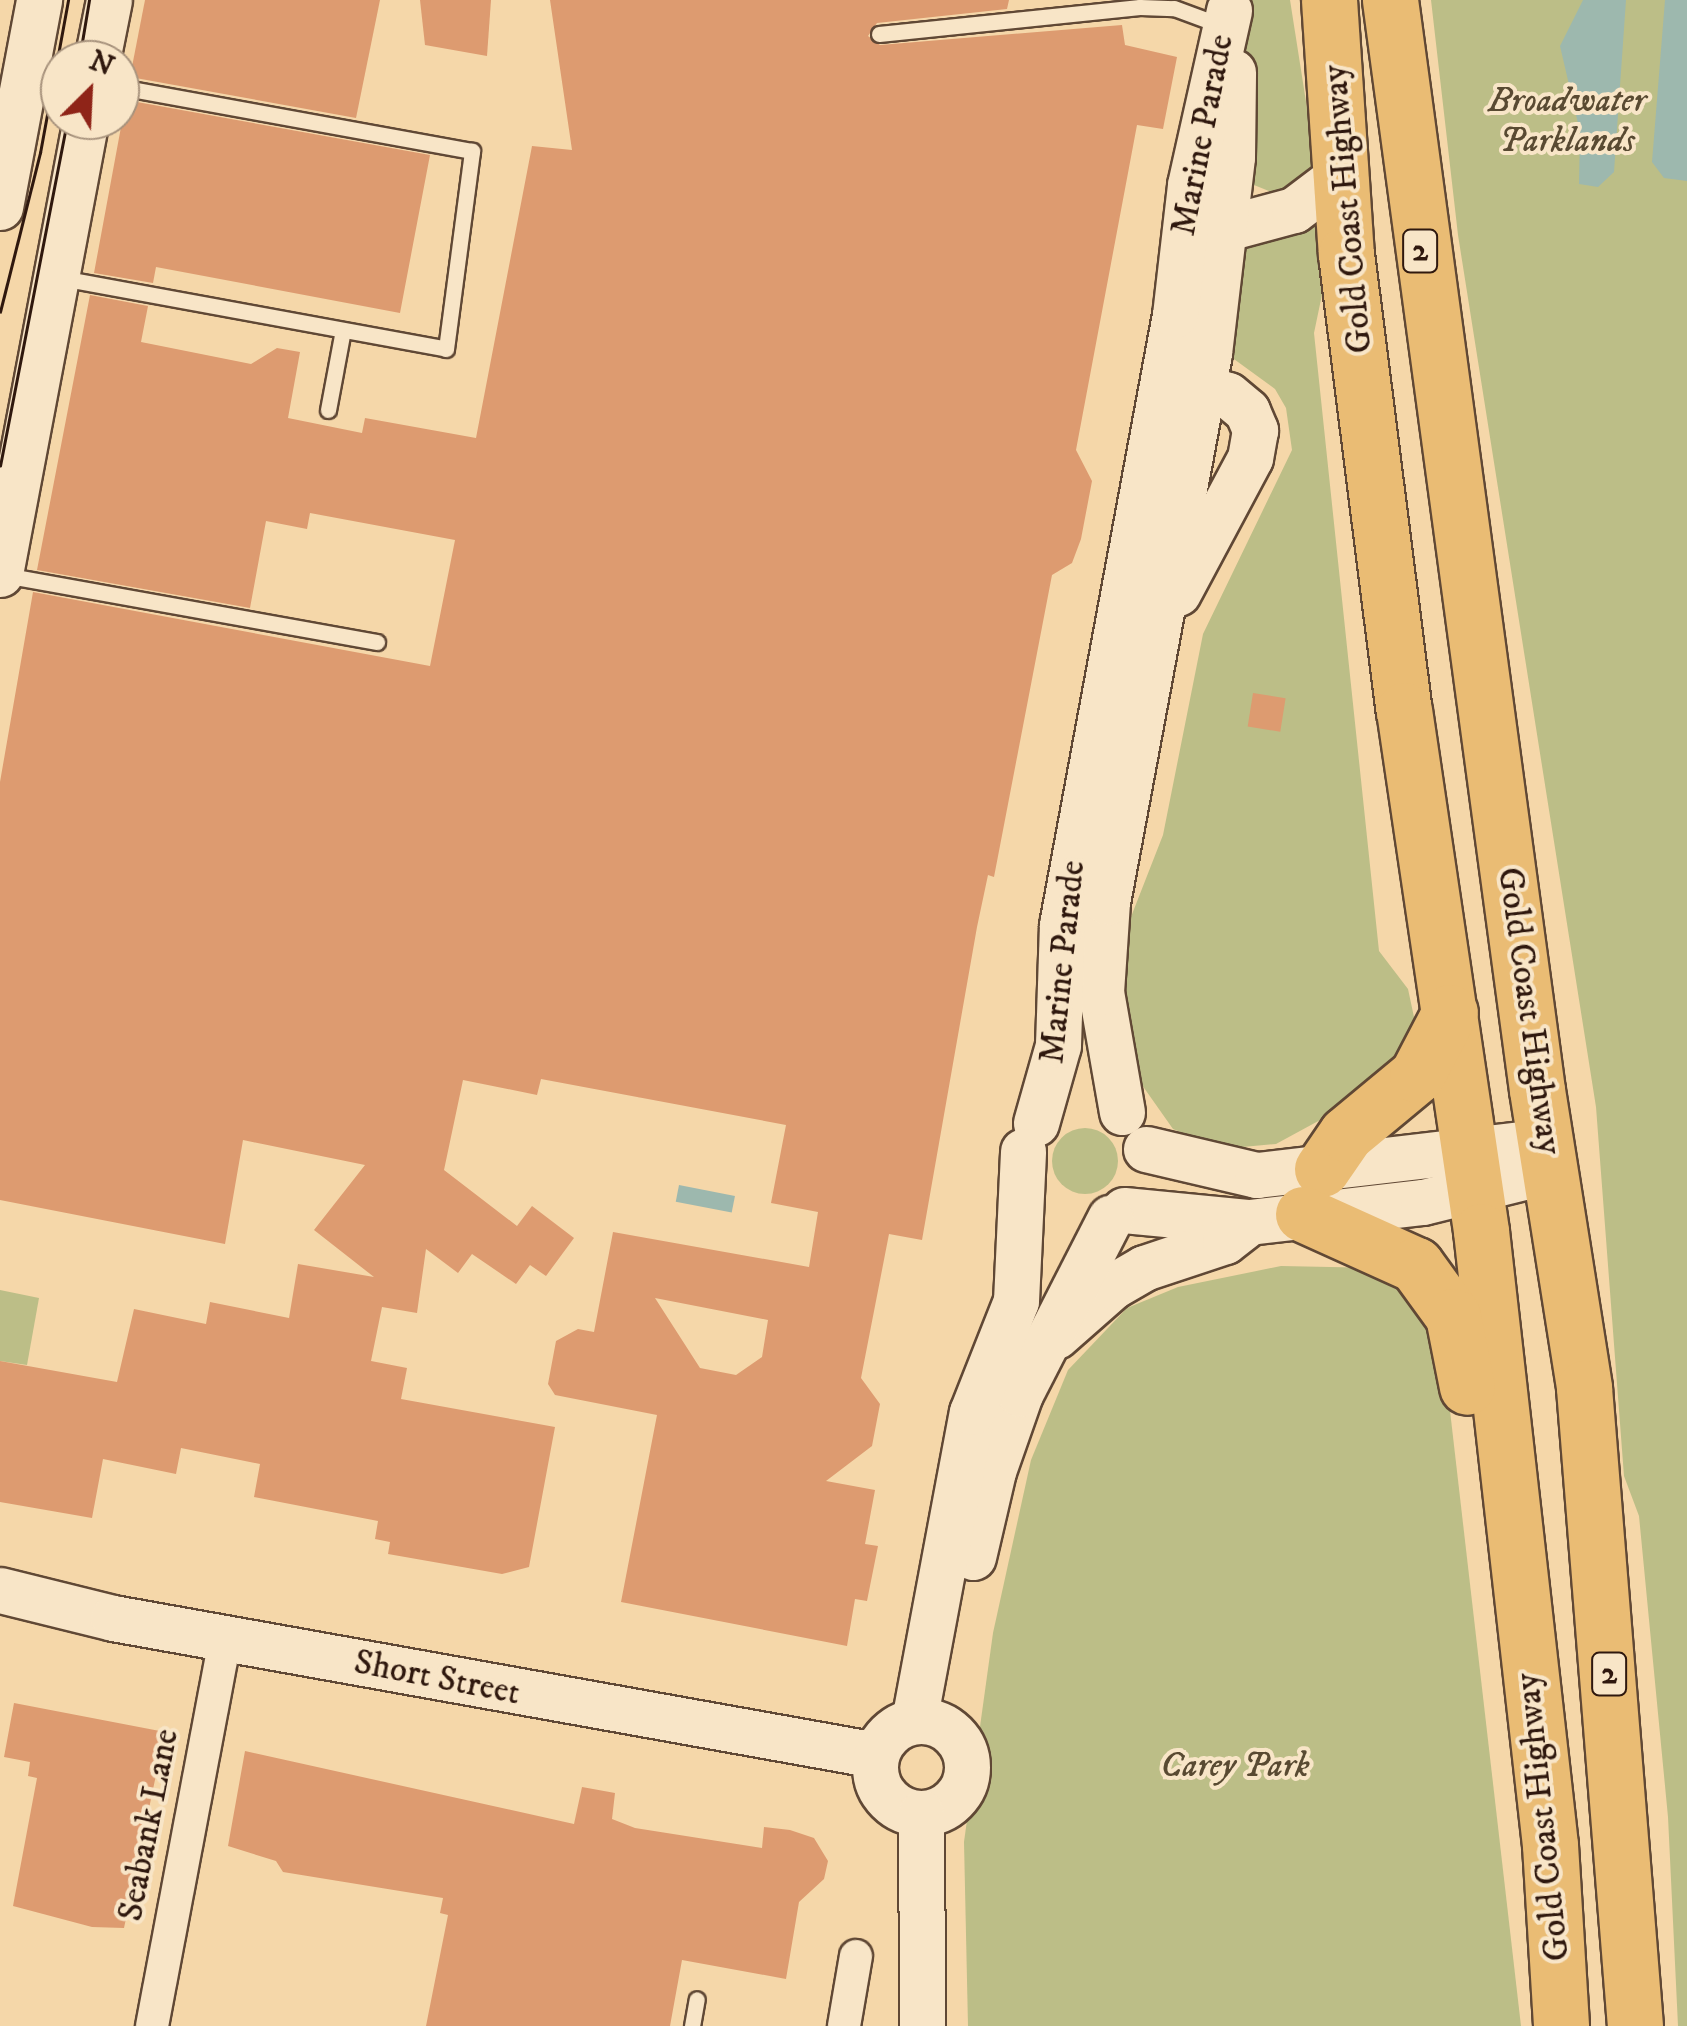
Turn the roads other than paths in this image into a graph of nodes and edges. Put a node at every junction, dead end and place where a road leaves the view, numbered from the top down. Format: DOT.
graph roads {
  1 [pos="38,0"];
  2 [pos="109,0"];
  3 [pos="1330,0"];
  4 [pos="1390,0"];
  5 [pos="1228,12"];
  6 [pos="878,34"];
  7 [pos="102,40"];
  8 [pos="140,91"];
  9 [pos="82,140"];
  10 [pos="1344,172"];
  11 [pos="0,208"];
  12 [pos="1416,212"];
  13 [pos="1223,229"];
  14 [pos="1346,254"];
  15 [pos="57,278"];
  16 [pos="1178,303"];
  17 [pos="343,330"];
  18 [pos="1203,387"];
  19 [pos="1157,403"];
  20 [pos="328,410"];
  21 [pos="0,574"];
  22 [pos="1158,630"];
  23 [pos="377,642"];
  24 [pos="1450,1012"];
  25 [pos="1134,1131"];
  26 [pos="1030,1137"];
  27 [pos="1549,1156"];
  28 [pos="1473,1170"];
  29 [pos="1313,1192"];
  30 [pos="1117,1214"];
  31 [pos="1249,1222"];
  32 [pos="1037,1354"];
  33 [pos="0,1590"];
  34 [pos="226,1638"];
  35 [pos="1528,1661"];
  36 [pos="930,1724"];
  37 [pos="876,1755"];
  38 [pos="922,1813"];
  39 [pos="856,1956"];
  40 [pos="697,1999"];
  41 [pos="152,2026"];
  42 [pos="692,2026"];
  43 [pos="844,2026"];
  44 [pos="922,2026"];
  45 [pos="1560,2026"];
  46 [pos="1636,2026"];
  1 -- 11 [label="street"];
  2 -- 7 [label="street"];
  3 -- 10 [label="highway, Gold Coast Highway / 2"];
  4 -- 12 [label="highway, Gold Coast Highway / 2"];
  5 -- 6 [label="lane"];
  5 -- 13 [label="street, Marine Parade"];
  5 -- 16 [label="street, Marine Parade"];
  8 -- 17 [label="lane"];
  9 -- 15 [label="street"];
  10 -- 13 [label="street"];
  10 -- 14 [label="highway, Gold Coast Highway / 2"];
  12 -- 14 [label="highway"];
  12 -- 27 [label="highway, Gold Coast Highway / 2"];
  13 -- 16 [label="street"];
  13 -- 18 [label="street, Marine Parade"];
  14 -- 24 [label="highway, Gold Coast Highway / 2"];
  15 -- 17 [label="lane"];
  15 -- 21 [label="street"];
  16 -- 19 [label="street, Marine Parade"];
  17 -- 20 [label="lane"];
  18 -- 19 [label="street"];
  18 -- 22 [label="street, Marine Parade"];
  18 -- 22 [label="street"];
  19 -- 26 [label="street, Marine Parade"];
  21 -- 23 [label="lane"];
  22 -- 25 [label="street, Marine Parade"];
  24 -- 28 [label="highway, Gold Coast Highway / 2"];
  24 -- 29 [label="highway"];
  25 -- 26 [label="street"];
  25 -- 29 [label="street"];
  25 -- 30 [label="street"];
  26 -- 30 [label="street"];
  26 -- 36 [label="street, Marine Parade"];
  27 -- 28 [label="street"];
  27 -- 46 [label="highway, Gold Coast Highway / 2"];
  28 -- 29 [label="street"];
  28 -- 35 [label="highway, Gold Coast Highway / 2"];
  29 -- 31 [label="street"];
  29 -- 35 [label="highway"];
  30 -- 31 [label="street"];
  30 -- 32 [label="street"];
  31 -- 32 [label="street"];
  32 -- 36 [label="street"];
  33 -- 34 [label="street, Short Street"];
  34 -- 37 [label="street, Short Street"];
  34 -- 41 [label="street, Seabank Lane"];
  35 -- 45 [label="highway, Gold Coast Highway / 2"];
  36 -- 37 [label="street"];
  36 -- 38 [label="street"];
  37 -- 38 [label="street"];
  38 -- 44 [label="street"];
  39 -- 43 [label="street"];
  40 -- 42 [label="lane"];
}
